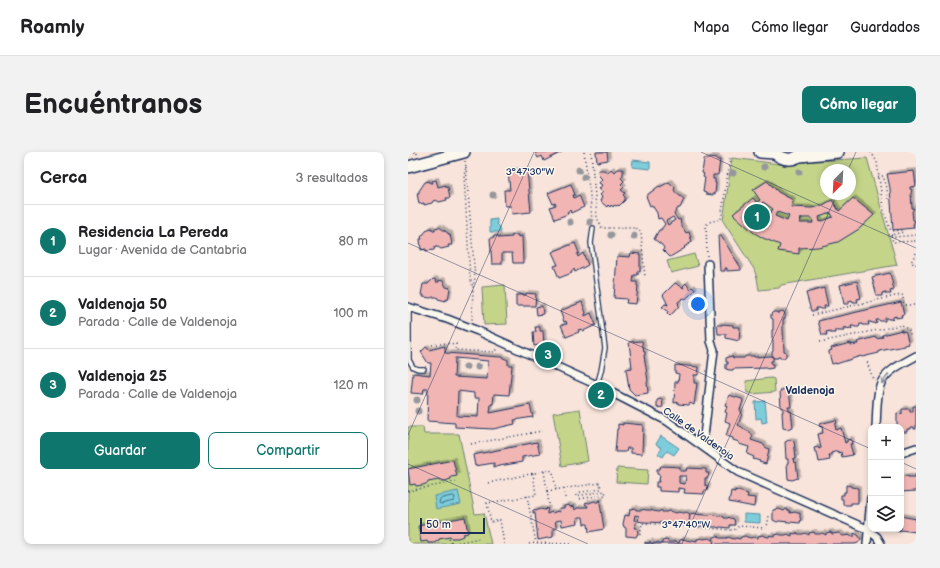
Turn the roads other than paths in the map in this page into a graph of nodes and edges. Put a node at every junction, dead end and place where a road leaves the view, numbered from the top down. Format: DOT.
graph roads {
  1 [pos="760,152"];
  2 [pos="774,152"];
  3 [pos="825,152"];
  4 [pos="838,152"];
  5 [pos="802,154"];
  6 [pos="464,155"];
  7 [pos="408,167"];
  8 [pos="593,228"];
  9 [pos="708,264"];
  10 [pos="408,307"];
  11 [pos="916,356"];
  12 [pos="424,369"];
  13 [pos="597,385"];
  14 [pos="876,424"];
  15 [pos="699,444"];
  16 [pos="916,448"];
  17 [pos="904,452"];
  18 [pos="868,521"];
  19 [pos="867,529"];
  20 [pos="867,544"];
  21 [pos="881,544"];
  1 -- 2 [label="main road"];
  2 -- 5 [label="main road"];
  3 -- 4 [label="main road"];
  3 -- 5 [label="main road"];
  6 -- 7 [label="main road"];
  8 -- 13 [label="lane"];
  9 -- 15 [label="street"];
  10 -- 12 [label="lane"];
  10 -- 13 [label="street, Calle de Valdenoja"];
  11 -- 14 [label="street, one-way"];
  13 -- 15 [label="street, Calle de Valdenoja"];
  15 -- 19 [label="street, Calle de Valdenoja"];
  16 -- 17 [label="street"];
  18 -- 19 [label="street"];
  19 -- 20 [label="street"];
  19 -- 21 [label="street"];
}
